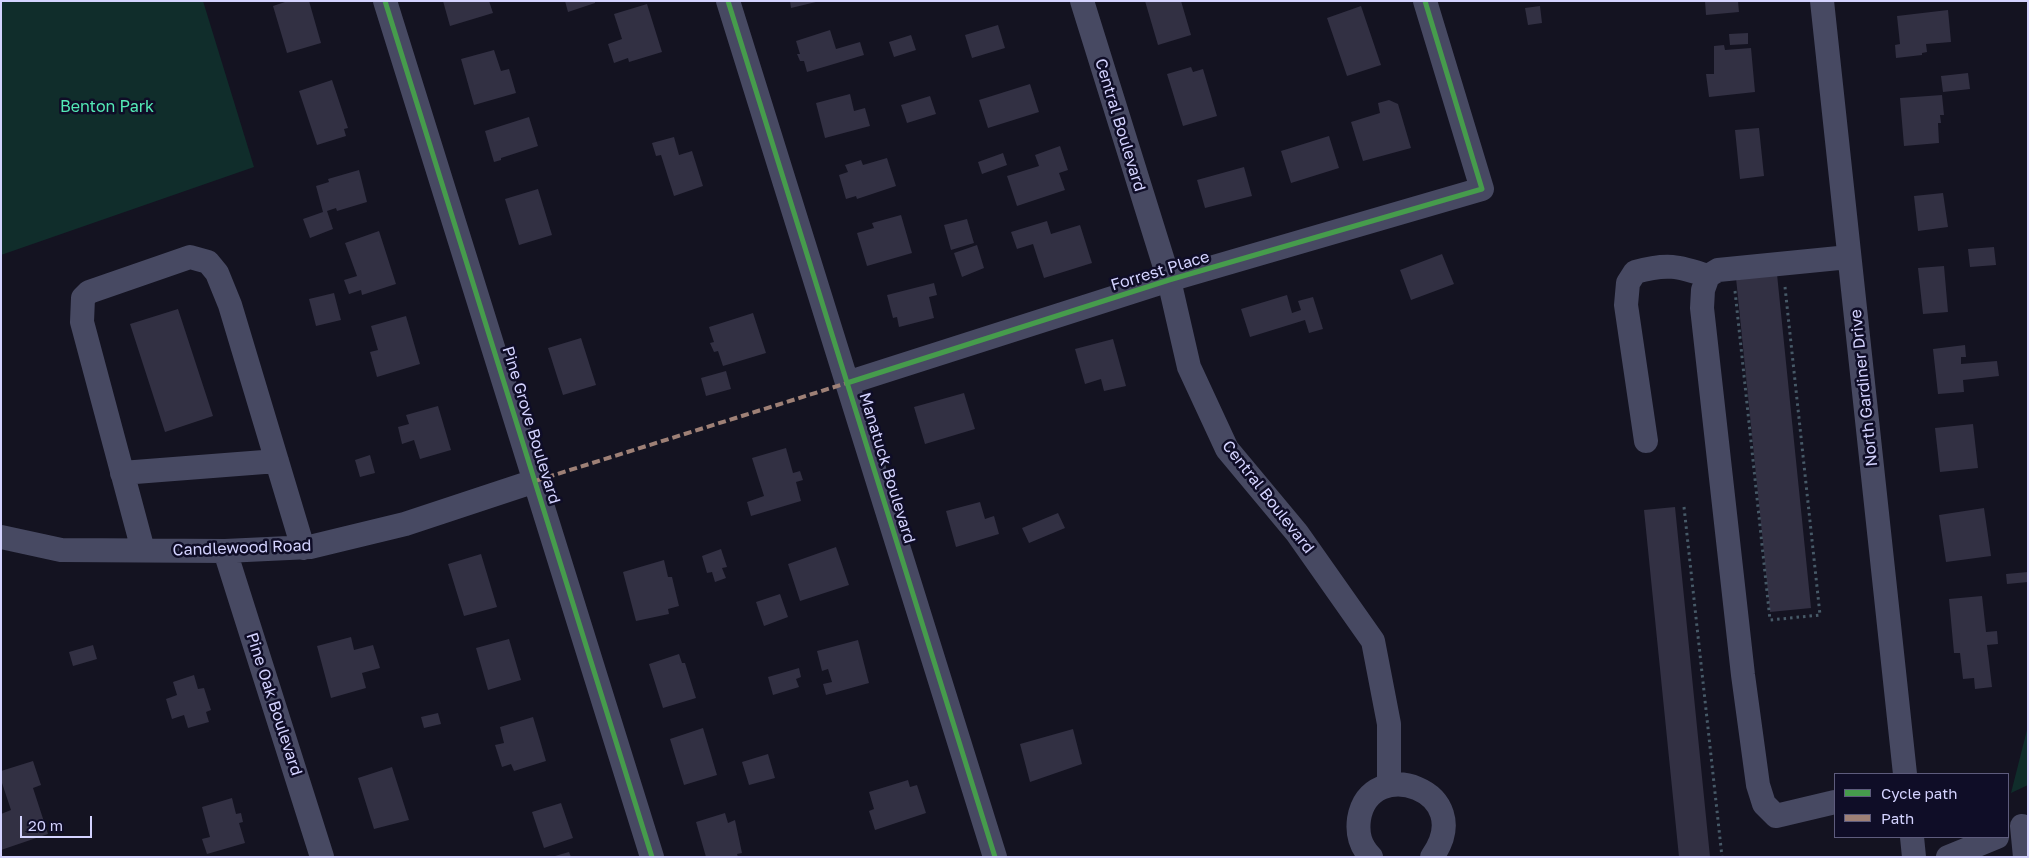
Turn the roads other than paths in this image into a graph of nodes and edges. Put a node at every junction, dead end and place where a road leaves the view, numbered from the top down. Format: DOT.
graph roads {
  1 [pos="385,1"];
  2 [pos="728,1"];
  3 [pos="1082,1"];
  4 [pos="1425,1"];
  5 [pos="1822,1"];
  6 [pos="1850,257"];
  7 [pos="1708,276"];
  8 [pos="1169,280"];
  9 [pos="847,383"];
  10 [pos="1646,441"];
  11 [pos="277,461"];
  12 [pos="122,473"];
  13 [pos="535,481"];
  14 [pos="1,537"];
  15 [pos="303,548"];
  16 [pos="143,550"];
  17 [pos="225,551"];
  18 [pos="1905,773"];
  19 [pos="1388,785"];
  20 [pos="1834,802"];
  21 [pos="2019,828"];
  22 [pos="1912,838"];
  23 [pos="1995,838"];
  24 [pos="322,857"];
  25 [pos="652,857"];
  26 [pos="995,857"];
  27 [pos="1371,857"];
  28 [pos="1432,857"];
  29 [pos="1914,857"];
  30 [pos="1948,857"];
  31 [pos="2025,857"];
  1 -- 13 [label="street, Pine Grove Boulevard"];
  2 -- 9 [label="street, Manatuck Boulevard"];
  3 -- 8 [label="street, Central Boulevard"];
  4 -- 8 [label="street, Forrest Place"];
  5 -- 6 [label="street, North Gardiner Drive"];
  6 -- 7 [label="street"];
  6 -- 18 [label="street, North Gardiner Drive"];
  7 -- 10 [label="street"];
  7 -- 20 [label="street"];
  8 -- 9 [label="street, Forrest Place"];
  8 -- 19 [label="street, Central Boulevard"];
  9 -- 26 [label="street, Manatuck Boulevard"];
  11 -- 12 [label="street"];
  11 -- 12 [label="street"];
  11 -- 15 [label="street"];
  12 -- 16 [label="street"];
  13 -- 15 [label="street, Candlewood Road"];
  13 -- 25 [label="street, Pine Grove Boulevard"];
  14 -- 16 [label="street, Candlewood Road"];
  15 -- 17 [label="street, Candlewood Road"];
  16 -- 17 [label="street, Candlewood Road"];
  17 -- 24 [label="street, Pine Oak Boulevard"];
  19 -- 27 [label="street"];
  19 -- 28 [label="street"];
  21 -- 31 [label="street"];
  22 -- 29 [label="street"];
  23 -- 30 [label="street"];
}
